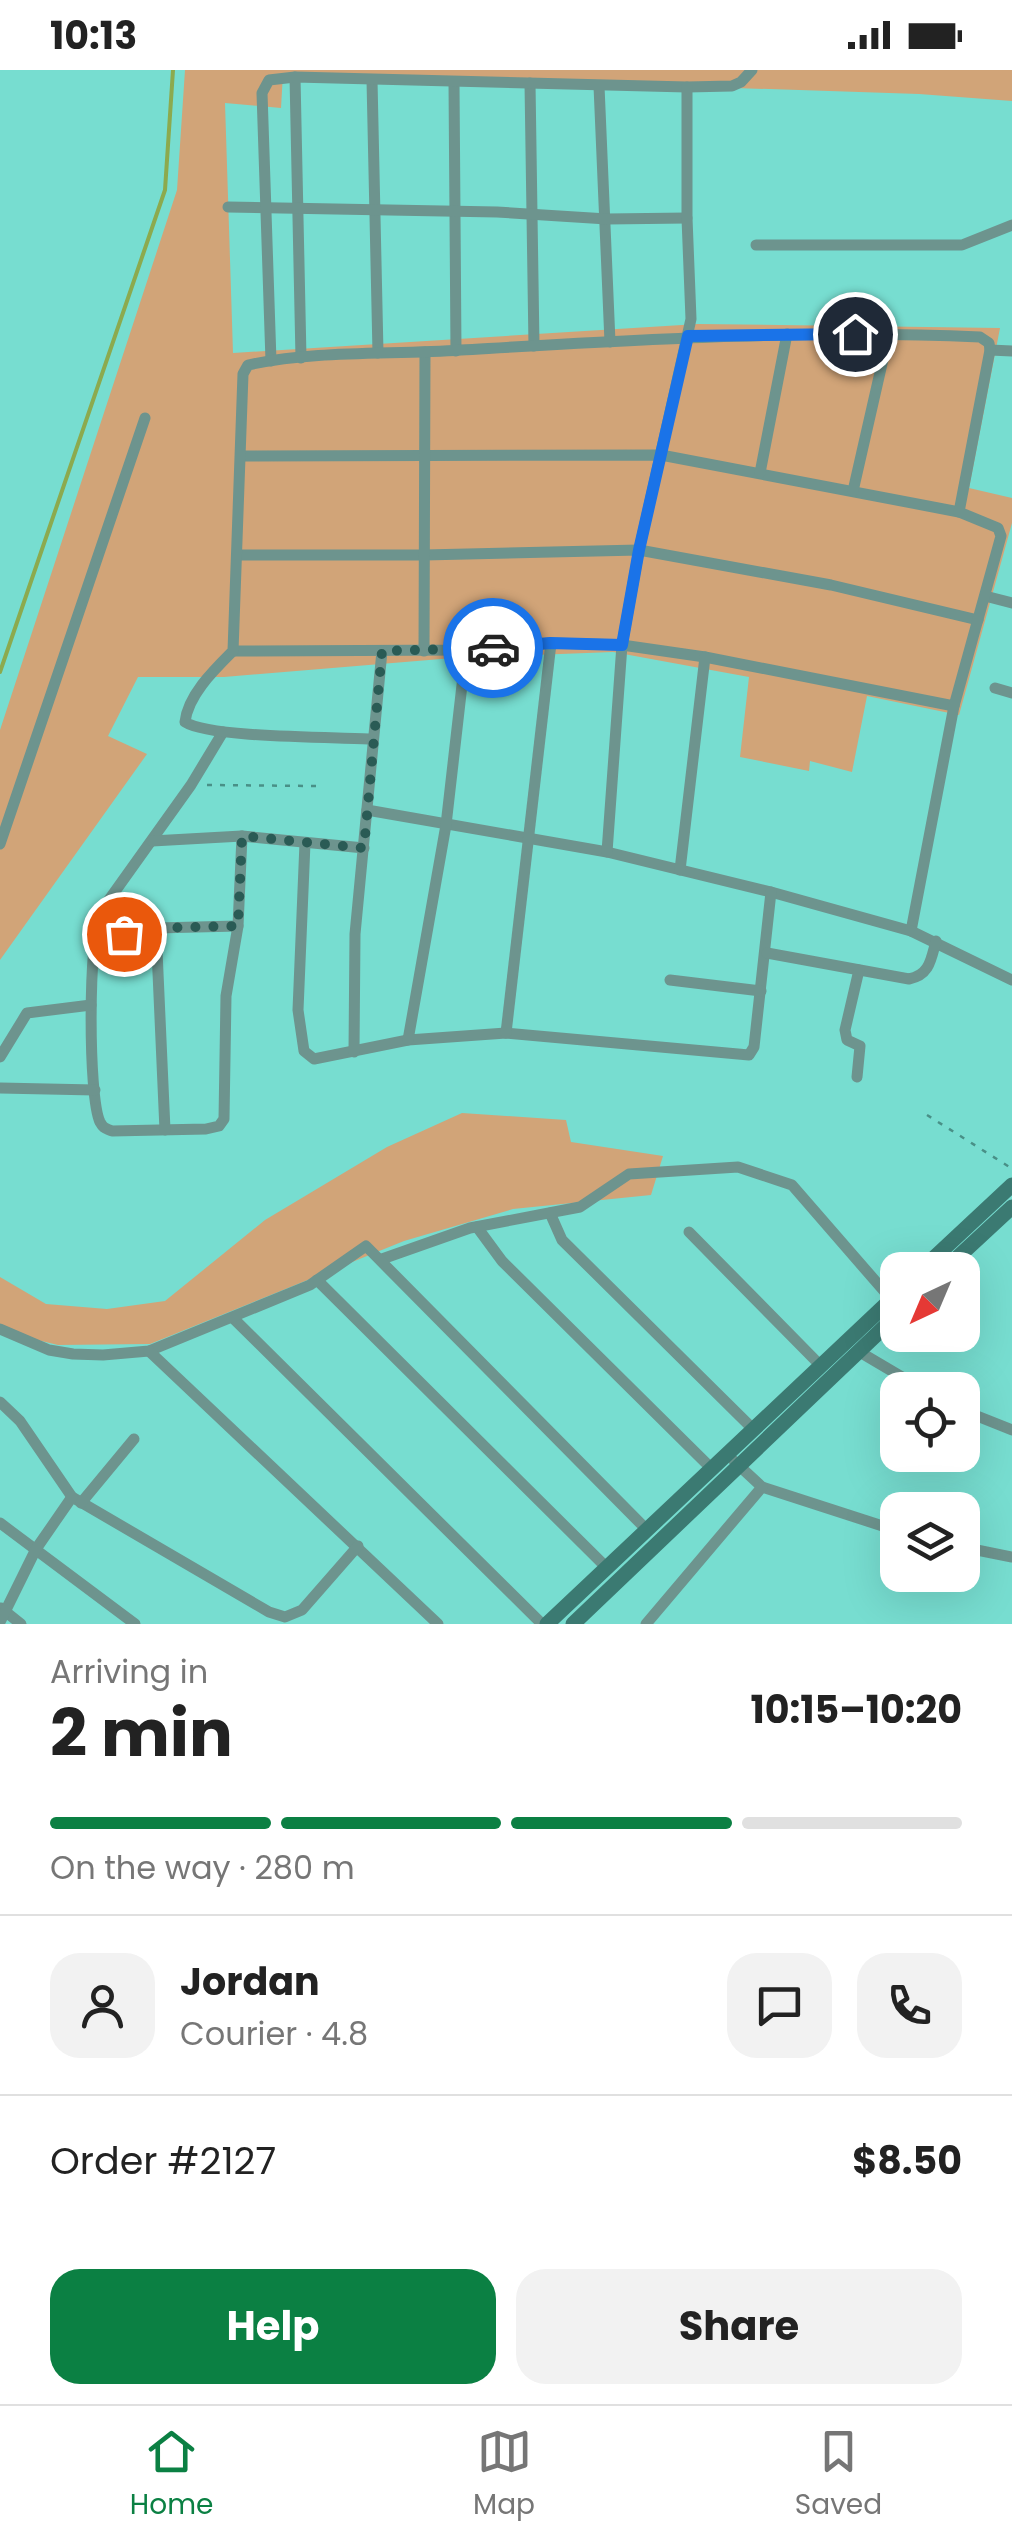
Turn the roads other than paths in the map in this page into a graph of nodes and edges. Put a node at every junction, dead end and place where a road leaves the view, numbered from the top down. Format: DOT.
graph roads {
  1 [pos="752,70"];
  2 [pos="295,77"];
  3 [pos="372,80"];
  4 [pos="454,82"];
  5 [pos="530,82"];
  6 [pos="599,86"];
  7 [pos="688,88"];
  8 [pos="228,207"];
  9 [pos="264,208"];
  10 [pos="296,208"];
  11 [pos="374,210"];
  12 [pos="453,212"];
  13 [pos="532,214"];
  14 [pos="687,218"];
  15 [pos="607,219"];
  16 [pos="1012,225"];
  17 [pos="756,246"];
  18 [pos="889,333"];
  19 [pos="787,334"];
  20 [pos="688,336"];
  21 [pos="610,342"];
  22 [pos="534,346"];
  23 [pos="990,350"];
  24 [pos="456,351"];
  25 [pos="1012,351"];
  26 [pos="425,352"];
  27 [pos="378,353"];
  28 [pos="301,358"];
  29 [pos="271,361"];
  30 [pos="145,418"];
  31 [pos="424,453"];
  32 [pos="661,455"];
  33 [pos="241,456"];
  34 [pos="760,474"];
  35 [pos="853,492"];
  36 [pos="959,512"];
  37 [pos="639,550"];
  38 [pos="238,555"];
  39 [pos="424,555"];
  40 [pos="985,596"];
  41 [pos="1012,603"];
  42 [pos="978,620"];
  43 [pos="550,643"];
  44 [pos="622,645"];
  45 [pos="466,650"];
  46 [pos="233,651"];
  47 [pos="382,651"];
  48 [pos="424,651"];
  49 [pos="705,657"];
  50 [pos="995,688"];
  51 [pos="1012,693"];
  52 [pos="954,706"];
  53 [pos="222,732"];
  54 [pos="372,739"];
  55 [pos="367,810"];
  56 [pos="446,825"];
  57 [pos="242,836"];
  58 [pos="529,837"];
  59 [pos="152,841"];
  60 [pos="304,842"];
  61 [pos="0,844"];
  62 [pos="364,848"];
  63 [pos="607,852"];
  64 [pos="680,870"];
  65 [pos="772,892"];
  66 [pos="238,926"];
  67 [pos="156,928"];
  68 [pos="911,931"];
  69 [pos="92,940"];
  70 [pos="936,941"];
  71 [pos="767,953"];
  72 [pos="859,970"];
  73 [pos="670,980"];
  74 [pos="1012,980"];
  75 [pos="762,991"];
  76 [pos="91,1006"];
  77 [pos="506,1032"];
  78 [pos="408,1040"];
  79 [pos="354,1052"];
  80 [pos="0,1057"];
  81 [pos="857,1077"];
  82 [pos="0,1088"];
  83 [pos="95,1090"];
  84 [pos="165,1130"];
  85 [pos="1012,1185"];
  86 [pos="1012,1207"];
  87 [pos="550,1213"];
  88 [pos="477,1227"];
  89 [pos="690,1232"];
  90 [pos="940,1252"];
  91 [pos="963,1252"];
  92 [pos="382,1259"];
  93 [pos="317,1280"];
  94 [pos="880,1286"];
  95 [pos="880,1315"];
  96 [pos="233,1318"];
  97 [pos="880,1322"];
  98 [pos="0,1329"];
  99 [pos="149,1350"];
  100 [pos="858,1351"];
  101 [pos="820,1365"];
  102 [pos="894,1372"];
  103 [pos="0,1402"];
  104 [pos="980,1417"];
  105 [pos="753,1429"];
  106 [pos="1012,1430"];
  107 [pos="134,1439"];
  108 [pos="733,1460"];
  109 [pos="711,1468"];
  110 [pos="762,1487"];
  111 [pos="77,1500"];
  112 [pos="0,1523"];
  113 [pos="880,1525"];
  114 [pos="648,1530"];
  115 [pos="358,1546"];
  116 [pos="36,1550"];
  117 [pos="980,1551"];
  118 [pos="1012,1557"];
  119 [pos="607,1568"];
  120 [pos="2,1614"];
  121 [pos="21,1624"];
  122 [pos="135,1624"];
  123 [pos="438,1624"];
  124 [pos="545,1624"];
  125 [pos="573,1624"];
  126 [pos="646,1624"];
  1 -- 7 [label="street"];
  2 -- 3 [label="street"];
  2 -- 9 [label="street"];
  2 -- 10 [label="street"];
  3 -- 4 [label="street"];
  3 -- 11 [label="street"];
  4 -- 5 [label="street"];
  4 -- 12 [label="street"];
  5 -- 6 [label="street"];
  5 -- 13 [label="street"];
  6 -- 7 [label="street"];
  6 -- 15 [label="street"];
  7 -- 14 [label="street"];
  8 -- 9 [label="street"];
  9 -- 10 [label="street"];
  9 -- 29 [label="street"];
  10 -- 11 [label="street"];
  10 -- 28 [label="street"];
  11 -- 12 [label="street"];
  11 -- 27 [label="street"];
  12 -- 13 [label="street"];
  12 -- 24 [label="street"];
  13 -- 15 [label="street"];
  13 -- 22 [label="street"];
  14 -- 15 [label="street"];
  14 -- 20 [label="street"];
  15 -- 21 [label="street"];
  16 -- 17 [label="street"];
  18 -- 19 [label="street"];
  18 -- 23 [label="street"];
  18 -- 35 [label="street"];
  19 -- 20 [label="street"];
  19 -- 34 [label="street"];
  20 -- 21 [label="street"];
  20 -- 32 [label="street"];
  21 -- 22 [label="street"];
  22 -- 24 [label="street"];
  23 -- 25 [label="street"];
  23 -- 36 [label="street"];
  24 -- 26 [label="street"];
  26 -- 27 [label="street"];
  26 -- 31 [label="street"];
  27 -- 28 [label="street"];
  28 -- 29 [label="street"];
  29 -- 33 [label="street"];
  30 -- 61 [label="street"];
  31 -- 32 [label="street"];
  31 -- 33 [label="street"];
  31 -- 39 [label="street"];
  32 -- 34 [label="street"];
  32 -- 37 [label="street"];
  33 -- 38 [label="street"];
  34 -- 35 [label="street"];
  35 -- 36 [label="street"];
  36 -- 40 [label="street"];
  37 -- 39 [label="street"];
  37 -- 42 [label="street"];
  37 -- 44 [label="street"];
  38 -- 39 [label="street"];
  38 -- 46 [label="street"];
  39 -- 48 [label="street"];
  40 -- 41 [label="street"];
  40 -- 42 [label="street"];
  42 -- 52 [label="street"];
  43 -- 44 [label="street"];
  43 -- 45 [label="street"];
  43 -- 58 [label="street"];
  44 -- 49 [label="street"];
  44 -- 63 [label="street"];
  45 -- 48 [label="street"];
  45 -- 56 [label="street"];
  46 -- 47 [label="street"];
  46 -- 53 [label="street"];
  47 -- 48 [label="street"];
  47 -- 54 [label="street"];
  49 -- 52 [label="street"];
  49 -- 64 [label="street"];
  50 -- 51 [label="street"];
  52 -- 68 [label="street"];
  53 -- 54 [label="street"];
  53 -- 59 [label="street"];
  54 -- 55 [label="street"];
  55 -- 56 [label="street"];
  55 -- 62 [label="street"];
  56 -- 58 [label="street"];
  56 -- 78 [label="street"];
  57 -- 59 [label="street"];
  57 -- 60 [label="street"];
  57 -- 66 [label="street"];
  58 -- 63 [label="street"];
  58 -- 77 [label="street"];
  59 -- 69 [label="street"];
  60 -- 62 [label="street"];
  60 -- 79 [label="street"];
  62 -- 79 [label="street"];
  63 -- 64 [label="street"];
  64 -- 65 [label="street"];
  65 -- 68 [label="street"];
  65 -- 71 [label="street"];
  66 -- 67 [label="street"];
  66 -- 84 [label="street"];
  67 -- 69 [label="street"];
  67 -- 84 [label="street"];
  68 -- 70 [label="street"];
  69 -- 76 [label="street"];
  70 -- 72 [label="street"];
  70 -- 74 [label="street"];
  71 -- 72 [label="street"];
  71 -- 75 [label="street"];
  72 -- 81 [label="street"];
  73 -- 75 [label="street"];
  75 -- 77 [label="street"];
  76 -- 80 [label="street"];
  76 -- 83 [label="street"];
  77 -- 78 [label="street"];
  78 -- 79 [label="street"];
  82 -- 83 [label="street"];
  83 -- 84 [label="street"];
  85 -- 90 [label="street"];
  86 -- 91 [label="street"];
  87 -- 88 [label="street"];
  87 -- 94 [label="street"];
  87 -- 105 [label="street"];
  88 -- 92 [label="street"];
  88 -- 109 [label="street"];
  89 -- 101 [label="street"];
  92 -- 93 [label="street"];
  92 -- 114 [label="street"];
  93 -- 96 [label="street"];
  93 -- 119 [label="street"];
  95 -- 101 [label="street"];
  96 -- 99 [label="street"];
  96 -- 124 [label="street"];
  97 -- 100 [label="street"];
  98 -- 99 [label="street"];
  99 -- 115 [label="street"];
  100 -- 102 [label="street"];
  100 -- 108 [label="street"];
  101 -- 105 [label="street"];
  103 -- 111 [label="street"];
  104 -- 106 [label="street"];
  105 -- 108 [label="street"];
  107 -- 111 [label="street"];
  108 -- 109 [label="street"];
  108 -- 110 [label="street"];
  108 -- 125 [label="street"];
  109 -- 114 [label="street"];
  110 -- 113 [label="street"];
  110 -- 126 [label="street"];
  111 -- 115 [label="street"];
  111 -- 116 [label="street"];
  112 -- 116 [label="street"];
  114 -- 119 [label="street"];
  115 -- 123 [label="street"];
  116 -- 120 [label="street"];
  116 -- 122 [label="street"];
  117 -- 118 [label="street"];
  119 -- 124 [label="street"];
  120 -- 121 [label="street"];
}
